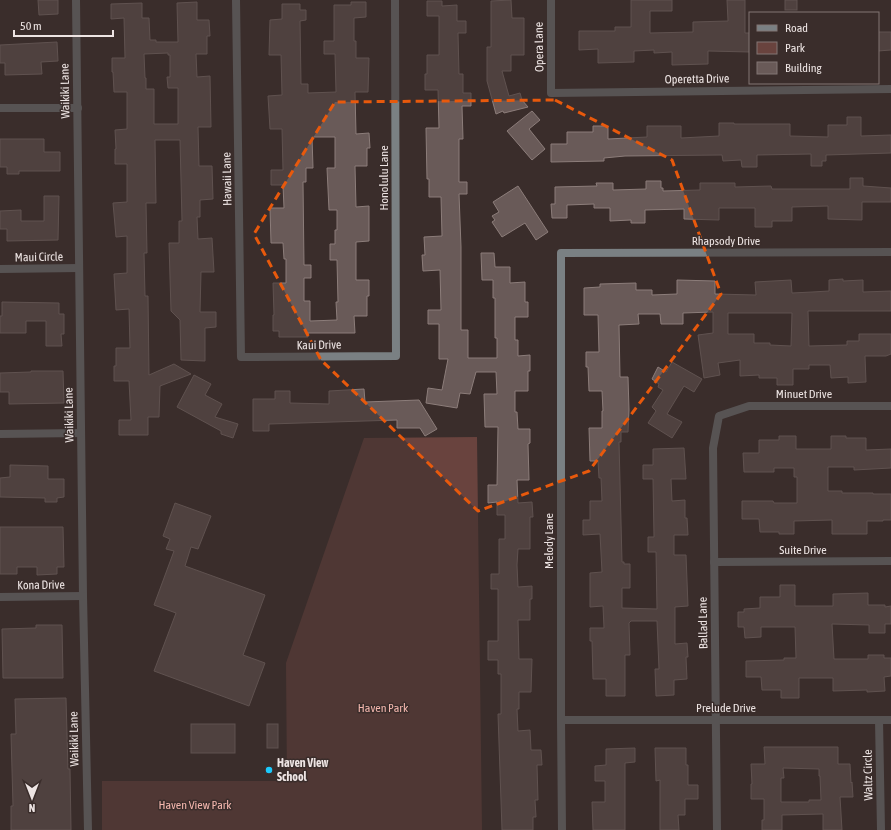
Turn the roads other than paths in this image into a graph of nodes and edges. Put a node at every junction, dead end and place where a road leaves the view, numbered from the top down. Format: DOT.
graph roads {
  1 [pos="76,0"];
  2 [pos="236,0"];
  3 [pos="395,0"];
  4 [pos="550,0"];
  5 [pos="891,89"];
  6 [pos="551,93"];
  7 [pos="0,108"];
  8 [pos="78,108"];
  9 [pos="891,252"];
  10 [pos="561,253"];
  11 [pos="79,268"];
  12 [pos="0,270"];
  13 [pos="396,356"];
  14 [pos="241,358"];
  15 [pos="891,406"];
  16 [pos="719,416"];
  17 [pos="81,432"];
  18 [pos="0,434"];
  19 [pos="891,561"];
  20 [pos="714,562"];
  21 [pos="83,596"];
  22 [pos="0,597"];
  23 [pos="561,720"];
  24 [pos="716,720"];
  25 [pos="879,720"];
  26 [pos="891,720"];
  27 [pos="88,830"];
  28 [pos="562,830"];
  29 [pos="717,830"];
  30 [pos="881,830"];
  1 -- 8 [label="street, Waikiki Lane"];
  2 -- 14 [label="street, Hawaii Lane"];
  3 -- 13 [label="street, Honolulu Lane"];
  4 -- 6 [label="street, Opera Lane"];
  5 -- 6 [label="street, Operetta Drive"];
  7 -- 8 [label="street"];
  8 -- 11 [label="street, Waikiki Lane"];
  9 -- 10 [label="street, Rhapsody Drive"];
  10 -- 23 [label="street, Melody Lane"];
  11 -- 12 [label="street, Maui Circle"];
  11 -- 17 [label="street, Waikiki Lane"];
  13 -- 14 [label="street, Kaui Drive"];
  15 -- 16 [label="street, Minuet Drive"];
  16 -- 20 [label="street, Ballad Lane"];
  17 -- 18 [label="street"];
  17 -- 21 [label="street, Waikiki Lane"];
  19 -- 20 [label="street, Suite Drive"];
  20 -- 24 [label="street, Ballad Lane"];
  21 -- 22 [label="street, Kona Drive"];
  21 -- 27 [label="street, Waikiki Lane"];
  23 -- 24 [label="street, Prelude Drive"];
  23 -- 28 [label="street, Melody Lane"];
  24 -- 25 [label="street, Prelude Drive"];
  24 -- 29 [label="street, Ballad Lane"];
  25 -- 26 [label="street, Prelude Drive"];
  25 -- 30 [label="street, Waltz Circle"];
}
